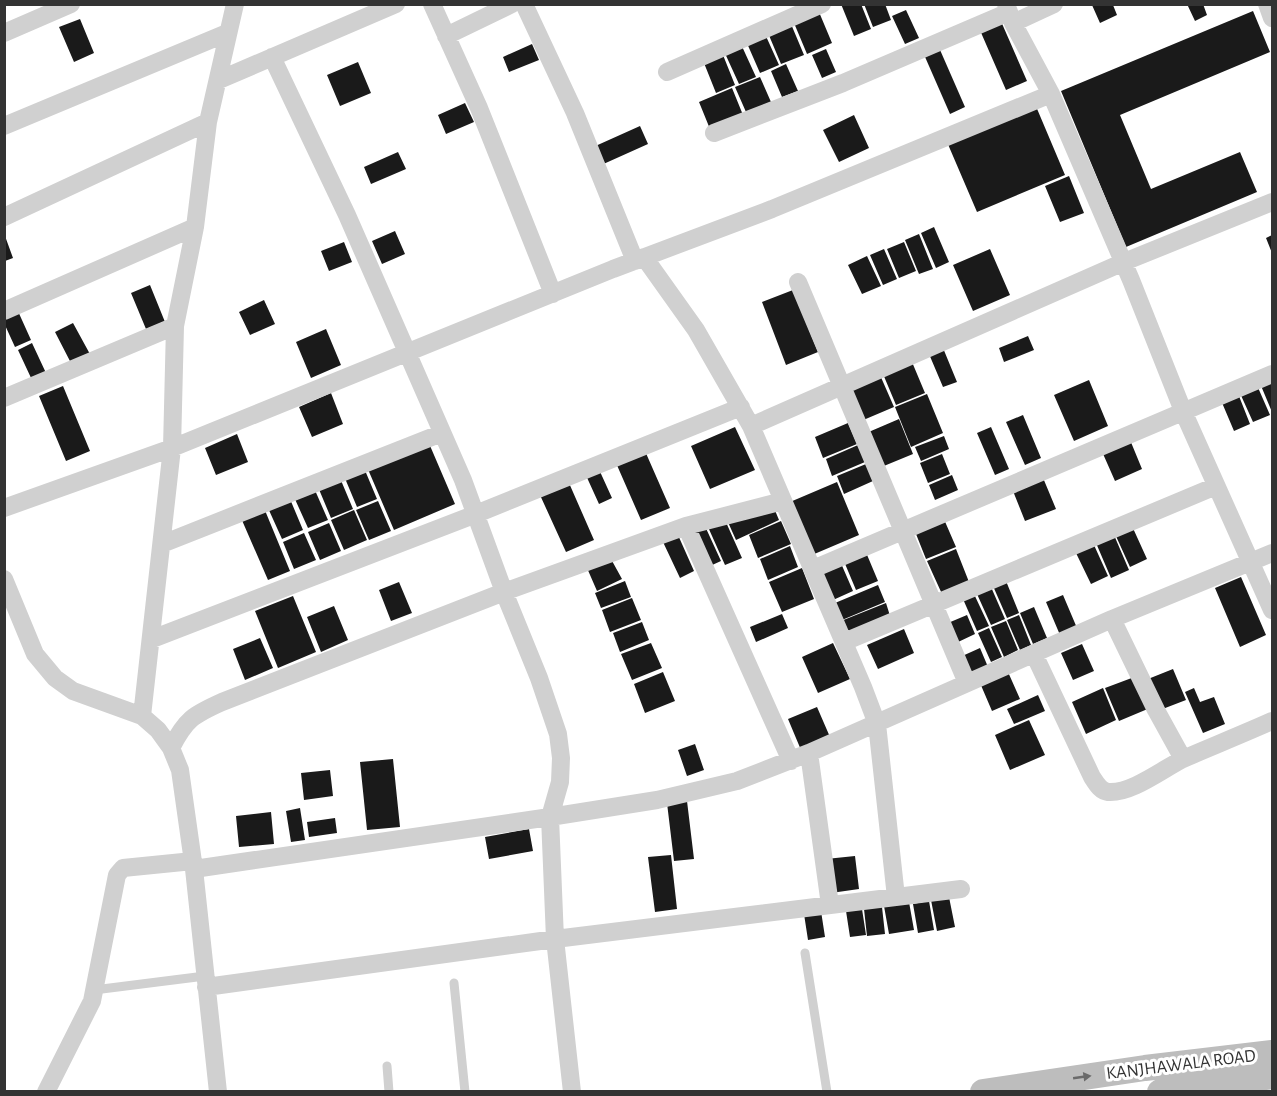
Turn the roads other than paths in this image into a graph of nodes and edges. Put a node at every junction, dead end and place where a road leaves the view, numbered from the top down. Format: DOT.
graph roads {
  1 [pos="71,4"];
  2 [pos="235,4"];
  3 [pos="396,4"];
  4 [pos="432,4"];
  5 [pos="512,4"];
  6 [pos="524,4"];
  7 [pos="822,4"];
  8 [pos="1054,4"];
  9 [pos="1267,4"];
  10 [pos="1010,13"];
  11 [pos="1272,18"];
  12 [pos="4,33"];
  13 [pos="227,33"];
  14 [pos="446,36"];
  15 [pos="272,57"];
  16 [pos="667,72"];
  17 [pos="219,80"];
  18 [pos="1051,94"];
  19 [pos="208,122"];
  20 [pos="4,126"];
  21 [pos="714,133"];
  22 [pos="1272,202"];
  23 [pos="4,217"];
  24 [pos="195,227"];
  25 [pos="640,259"];
  26 [pos="1124,262"];
  27 [pos="798,282"];
  28 [pos="554,294"];
  29 [pos="4,311"];
  30 [pos="175,326"];
  31 [pos="408,354"];
  32 [pos="1272,374"];
  33 [pos="842,386"];
  34 [pos="4,398"];
  35 [pos="741,406"];
  36 [pos="1183,411"];
  37 [pos="751,426"];
  38 [pos="442,433"];
  39 [pos="172,448"];
  40 [pos="1216,486"];
  41 [pos="783,501"];
  42 [pos="4,508"];
  43 [pos="476,514"];
  44 [pos="686,526"];
  45 [pos="902,531"];
  46 [pos="162,544"];
  47 [pos="1272,553"];
  48 [pos="1251,562"];
  49 [pos="813,569"];
  50 [pos="6,585"];
  51 [pos="504,592"];
  52 [pos="934,605"];
  53 [pos="1272,610"];
  54 [pos="1112,619"];
  55 [pos="152,639"];
  56 [pos="844,642"];
  57 [pos="1034,654"];
  58 [pos="967,683"];
  59 [pos="142,716"];
  60 [pos="1272,721"];
  61 [pos="877,724"];
  62 [pos="171,748"];
  63 [pos="809,753"];
  64 [pos="1183,759"];
  65 [pos="790,761"];
  66 [pos="550,817"];
  67 [pos="193,865"];
  68 [pos="961,889"];
  69 [pos="896,897"];
  70 [pos="830,905"];
  71 [pos="555,939"];
  72 [pos="804,953"];
  73 [pos="205,982"];
  74 [pos="454,983"];
  75 [pos="93,990"];
  76 [pos="1272,1053"];
  77 [pos="387,1066"];
  78 [pos="1272,1076"];
  79 [pos="1231,1087"];
  80 [pos="46,1092"];
  81 [pos="218,1092"];
  82 [pos="389,1092"];
  83 [pos="465,1092"];
  84 [pos="572,1092"];
  85 [pos="827,1092"];
  86 [pos="983,1092"];
  87 [pos="1160,1092"];
  1 -- 12 [label="street"];
  2 -- 13 [label="street"];
  3 -- 15 [label="street"];
  4 -- 14 [label="street"];
  5 -- 14 [label="street"];
  6 -- 25 [label="street"];
  7 -- 16 [label="street"];
  8 -- 10 [label="street"];
  9 -- 11 [label="street"];
  10 -- 18 [label="street"];
  10 -- 21 [label="street"];
  13 -- 17 [label="street"];
  13 -- 20 [label="street"];
  14 -- 28 [label="street"];
  15 -- 17 [label="street"];
  15 -- 31 [label="street"];
  17 -- 19 [label="street"];
  18 -- 25 [label="street"];
  18 -- 26 [label="street"];
  19 -- 23 [label="street"];
  19 -- 24 [label="street"];
  22 -- 26 [label="street"];
  24 -- 29 [label="street"];
  24 -- 30 [label="street"];
  25 -- 28 [label="street"];
  25 -- 35 [label="street"];
  26 -- 33 [label="street"];
  26 -- 36 [label="street"];
  27 -- 33 [label="street"];
  28 -- 31 [label="street"];
  30 -- 34 [label="street"];
  30 -- 39 [label="street"];
  31 -- 38 [label="street"];
  31 -- 39 [label="street"];
  32 -- 36 [label="street"];
  33 -- 37 [label="street"];
  33 -- 45 [label="street"];
  35 -- 37 [label="street"];
  35 -- 43 [label="street"];
  36 -- 40 [label="street"];
  36 -- 45 [label="street"];
  37 -- 41 [label="street"];
  38 -- 43 [label="street"];
  38 -- 46 [label="street"];
  39 -- 42 [label="street"];
  39 -- 46 [label="street"];
  40 -- 48 [label="street"];
  40 -- 52 [label="street"];
  41 -- 44 [label="street"];
  41 -- 49 [label="street"];
  43 -- 51 [label="street"];
  43 -- 55 [label="street"];
  44 -- 51 [label="street"];
  44 -- 65 [label="street"];
  45 -- 49 [label="street"];
  45 -- 52 [label="street"];
  46 -- 55 [label="street"];
  47 -- 48 [label="street"];
  48 -- 53 [label="street"];
  48 -- 54 [label="street"];
  49 -- 56 [label="street"];
  50 -- 59 [label="street"];
  51 -- 62 [label="street"];
  51 -- 66 [label="street"];
  52 -- 56 [label="street"];
  52 -- 58 [label="street"];
  54 -- 57 [label="street"];
  54 -- 64 [label="street"];
  55 -- 59 [label="street"];
  56 -- 61 [label="street"];
  57 -- 58 [label="street"];
  57 -- 64 [label="street"];
  58 -- 61 [label="street"];
  59 -- 62 [label="street"];
  60 -- 64 [label="street"];
  61 -- 63 [label="street"];
  61 -- 69 [label="street"];
  62 -- 67 [label="street"];
  63 -- 65 [label="street"];
  63 -- 70 [label="street"];
  65 -- 66 [label="street"];
  66 -- 67 [label="street"];
  66 -- 71 [label="street"];
  67 -- 73 [label="street"];
  67 -- 75 [label="street"];
  68 -- 69 [label="street"];
  69 -- 70 [label="street"];
  70 -- 71 [label="street"];
  71 -- 73 [label="street"];
  71 -- 84 [label="street"];
  72 -- 85 [label="lane"];
  73 -- 75 [label="lane"];
  73 -- 81 [label="street"];
  74 -- 83 [label="lane"];
  75 -- 80 [label="street"];
  86 -- 76 [label="main road, KANJHAWALA ROAD, one-way"];
  77 -- 82 [label="lane"];
  78 -- 79 [label="main road, KANJHAWALA ROAD"];
  79 -- 87 [label="main road, KANJHAWALA ROAD"];
}
